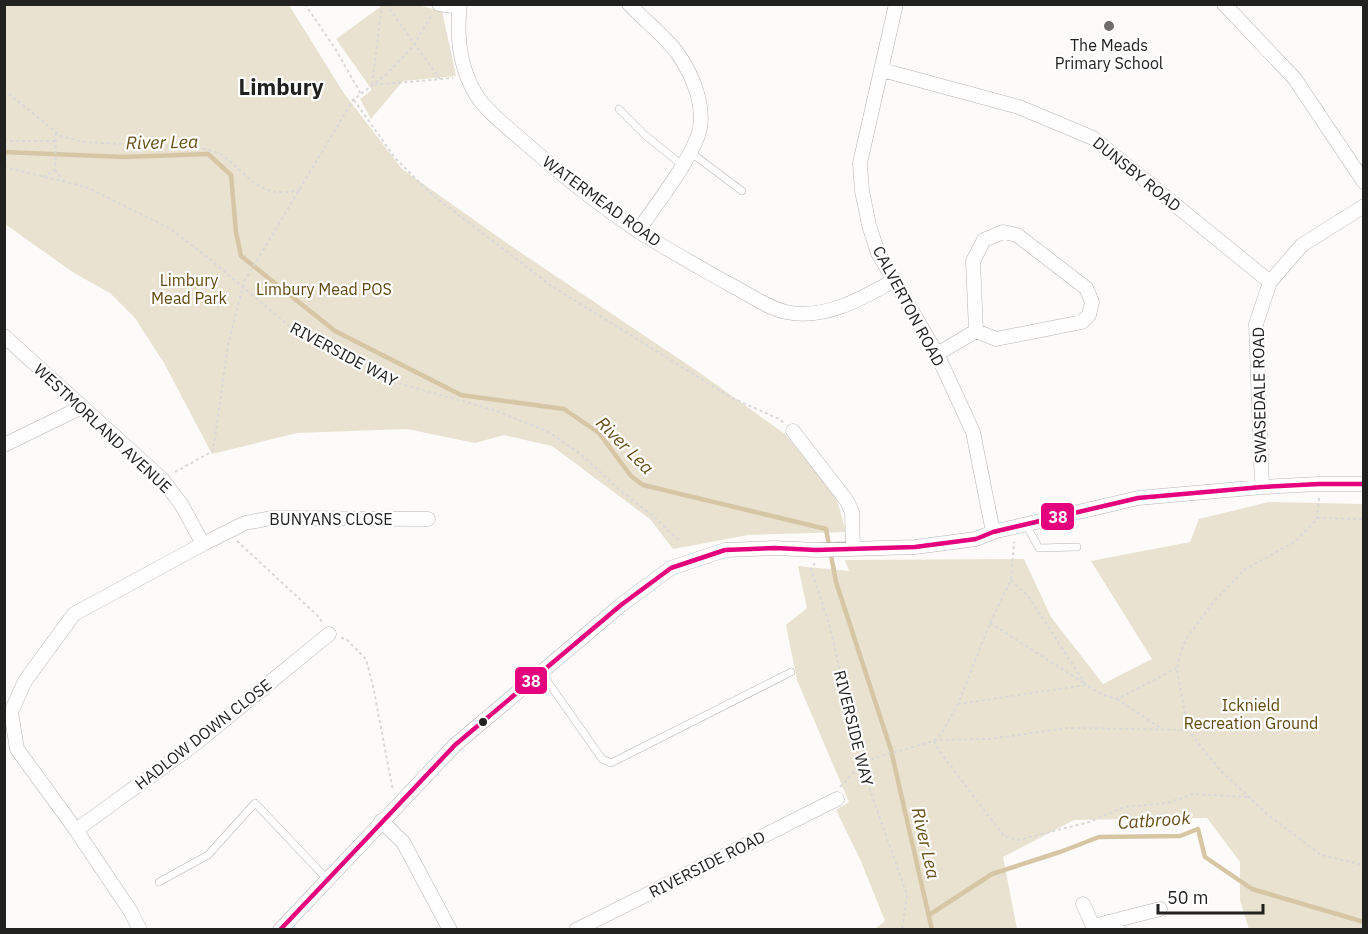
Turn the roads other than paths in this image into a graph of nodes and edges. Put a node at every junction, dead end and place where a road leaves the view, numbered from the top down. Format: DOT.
graph roads {
  1 [pos="629,4"];
  2 [pos="896,4"];
  3 [pos="1224,4"];
  4 [pos="460,6"];
  5 [pos="437,7"];
  6 [pos="882,70"];
  7 [pos="620,108"];
  8 [pos="690,152"];
  9 [pos="681,165"];
  10 [pos="1364,182"];
  11 [pos="742,191"];
  12 [pos="1364,206"];
  13 [pos="638,231"];
  14 [pos="893,281"];
  15 [pos="1270,282"];
  16 [pos="976,331"];
  17 [pos="4,336"];
  18 [pos="937,354"];
  19 [pos="82,407"];
  20 [pos="793,431"];
  21 [pos="4,445"];
  22 [pos="1364,484"];
  23 [pos="1262,487"];
  24 [pos="428,519"];
  25 [pos="1021,526"];
  26 [pos="993,532"];
  27 [pos="203,544"];
  28 [pos="1077,547"];
  29 [pos="853,549"];
  30 [pos="329,634"];
  31 [pos="541,672"];
  32 [pos="791,672"];
  33 [pos="837,799"];
  34 [pos="381,821"];
  35 [pos="76,830"];
  36 [pos="327,879"];
  37 [pos="159,882"];
  38 [pos="1083,904"];
  39 [pos="1160,909"];
  40 [pos="1118,925"];
  41 [pos="1088,928"];
  42 [pos="140,930"];
  43 [pos="280,930"];
  44 [pos="450,930"];
  45 [pos="576,930"];
  1 -- 8 [label="street"];
  2 -- 6 [label="street, CALVERTON ROAD"];
  3 -- 10 [label="street"];
  4 -- 5 [label="street"];
  4 -- 13 [label="street, WATERMEAD ROAD"];
  6 -- 14 [label="street, CALVERTON ROAD"];
  6 -- 15 [label="street, DUNSBY ROAD"];
  7 -- 9 [label="lane"];
  8 -- 9 [label="street"];
  8 -- 11 [label="lane"];
  9 -- 13 [label="street"];
  12 -- 15 [label="street, SWASEDALE ROAD"];
  13 -- 14 [label="street, WATERMEAD ROAD"];
  14 -- 18 [label="street, CALVERTON ROAD"];
  15 -- 23 [label="street, SWASEDALE ROAD"];
  16 -- 16 [label="street"];
  16 -- 18 [label="street"];
  17 -- 19 [label="street, WESTMORLAND AVENUE"];
  18 -- 26 [label="street, CALVERTON ROAD"];
  19 -- 21 [label="street"];
  19 -- 27 [label="street, WESTMORLAND AVENUE"];
  20 -- 29 [label="street"];
  22 -- 23 [label="street"];
  23 -- 25 [label="street"];
  24 -- 27 [label="street, BUNYANS CLOSE"];
  25 -- 26 [label="street"];
  25 -- 28 [label="lane"];
  26 -- 29 [label="street"];
  27 -- 35 [label="street"];
  29 -- 31 [label="street"];
  30 -- 35 [label="street, HADLOW DOWN CLOSE"];
  31 -- 32 [label="lane"];
  31 -- 34 [label="street"];
  33 -- 45 [label="street, RIVERSIDE ROAD"];
  34 -- 36 [label="street"];
  34 -- 44 [label="street"];
  35 -- 42 [label="street"];
  36 -- 37 [label="lane"];
  36 -- 43 [label="street"];
  38 -- 41 [label="street"];
  39 -- 40 [label="street"];
  40 -- 41 [label="street"];
}
